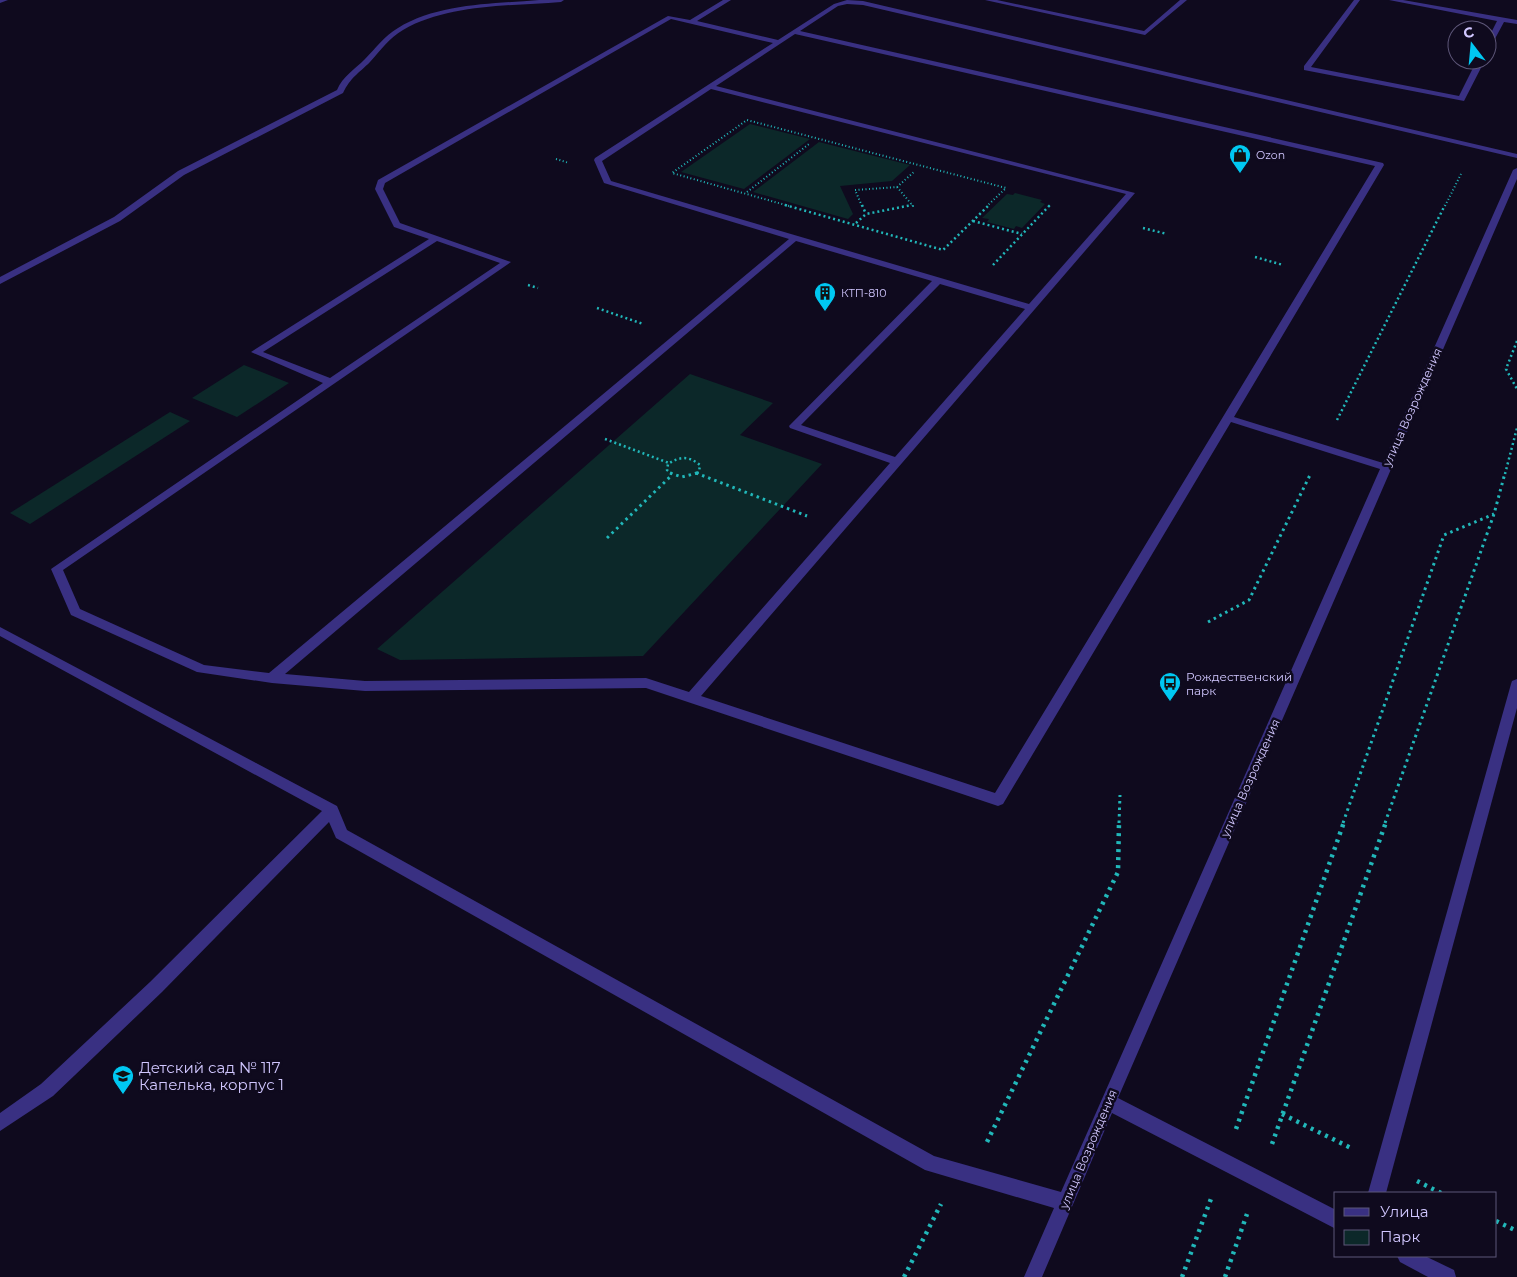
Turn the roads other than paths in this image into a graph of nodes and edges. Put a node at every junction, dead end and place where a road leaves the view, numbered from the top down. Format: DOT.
graph roads {
  1 [pos="5,0"];
  2 [pos="561,0"];
  3 [pos="728,0"];
  4 [pos="988,0"];
  5 [pos="1184,0"];
  6 [pos="1357,0"];
  7 [pos="1392,0"];
  8 [pos="0,1"];
  9 [pos="1501,20"];
  10 [pos="691,22"];
  11 [pos="1517,22"];
  12 [pos="1497,28"];
  13 [pos="794,32"];
  14 [pos="779,42"];
  15 [pos="1476,70"];
  16 [pos="710,87"];
  17 [pos="1517,156"];
  18 [pos="1517,170"];
  19 [pos="436,238"];
  20 [pos="796,238"];
  21 [pos="938,280"];
  22 [pos="0,281"];
  23 [pos="1032,308"];
  24 [pos="331,382"];
  25 [pos="1228,418"];
  26 [pos="898,462"];
  27 [pos="1386,467"];
  28 [pos="0,631"];
  29 [pos="272,678"];
  30 [pos="1517,684"];
  31 [pos="692,698"];
  32 [pos="332,810"];
  33 [pos="1108,1102"];
  34 [pos="0,1123"];
  35 [pos="1377,1192"];
  36 [pos="1064,1202"];
  37 [pos="1334,1219"];
  38 [pos="1408,1257"];
  39 [pos="1034,1277"];
  40 [pos="1447,1277"];
  1 -- 8 [label="street"];
  2 -- 22 [label="street"];
  3 -- 10 [label="street"];
  4 -- 5 [label="street"];
  6 -- 15 [label="street"];
  7 -- 9 [label="street"];
  9 -- 11 [label="street"];
  9 -- 12 [label="street"];
  10 -- 14 [label="street"];
  10 -- 19 [label="street"];
  13 -- 14 [label="street"];
  13 -- 17 [label="street"];
  13 -- 25 [label="street"];
  14 -- 16 [label="street"];
  16 -- 20 [label="street"];
  16 -- 23 [label="street"];
  18 -- 27 [label="street, улица Возрождения"];
  19 -- 24 [label="street"];
  19 -- 24 [label="street"];
  20 -- 21 [label="street"];
  20 -- 29 [label="street"];
  21 -- 23 [label="street"];
  21 -- 26 [label="street"];
  23 -- 26 [label="street"];
  24 -- 29 [label="street"];
  25 -- 27 [label="street"];
  25 -- 31 [label="street"];
  26 -- 31 [label="street"];
  27 -- 33 [label="street, улица Возрождения"];
  28 -- 32 [label="street"];
  29 -- 31 [label="street"];
  30 -- 35 [label="street"];
  32 -- 34 [label="street"];
  32 -- 36 [label="street"];
  33 -- 36 [label="street, улица Возрождения"];
  33 -- 37 [label="street"];
  36 -- 39 [label="street, улица Возрождения"];
  38 -- 40 [label="street"];
}
